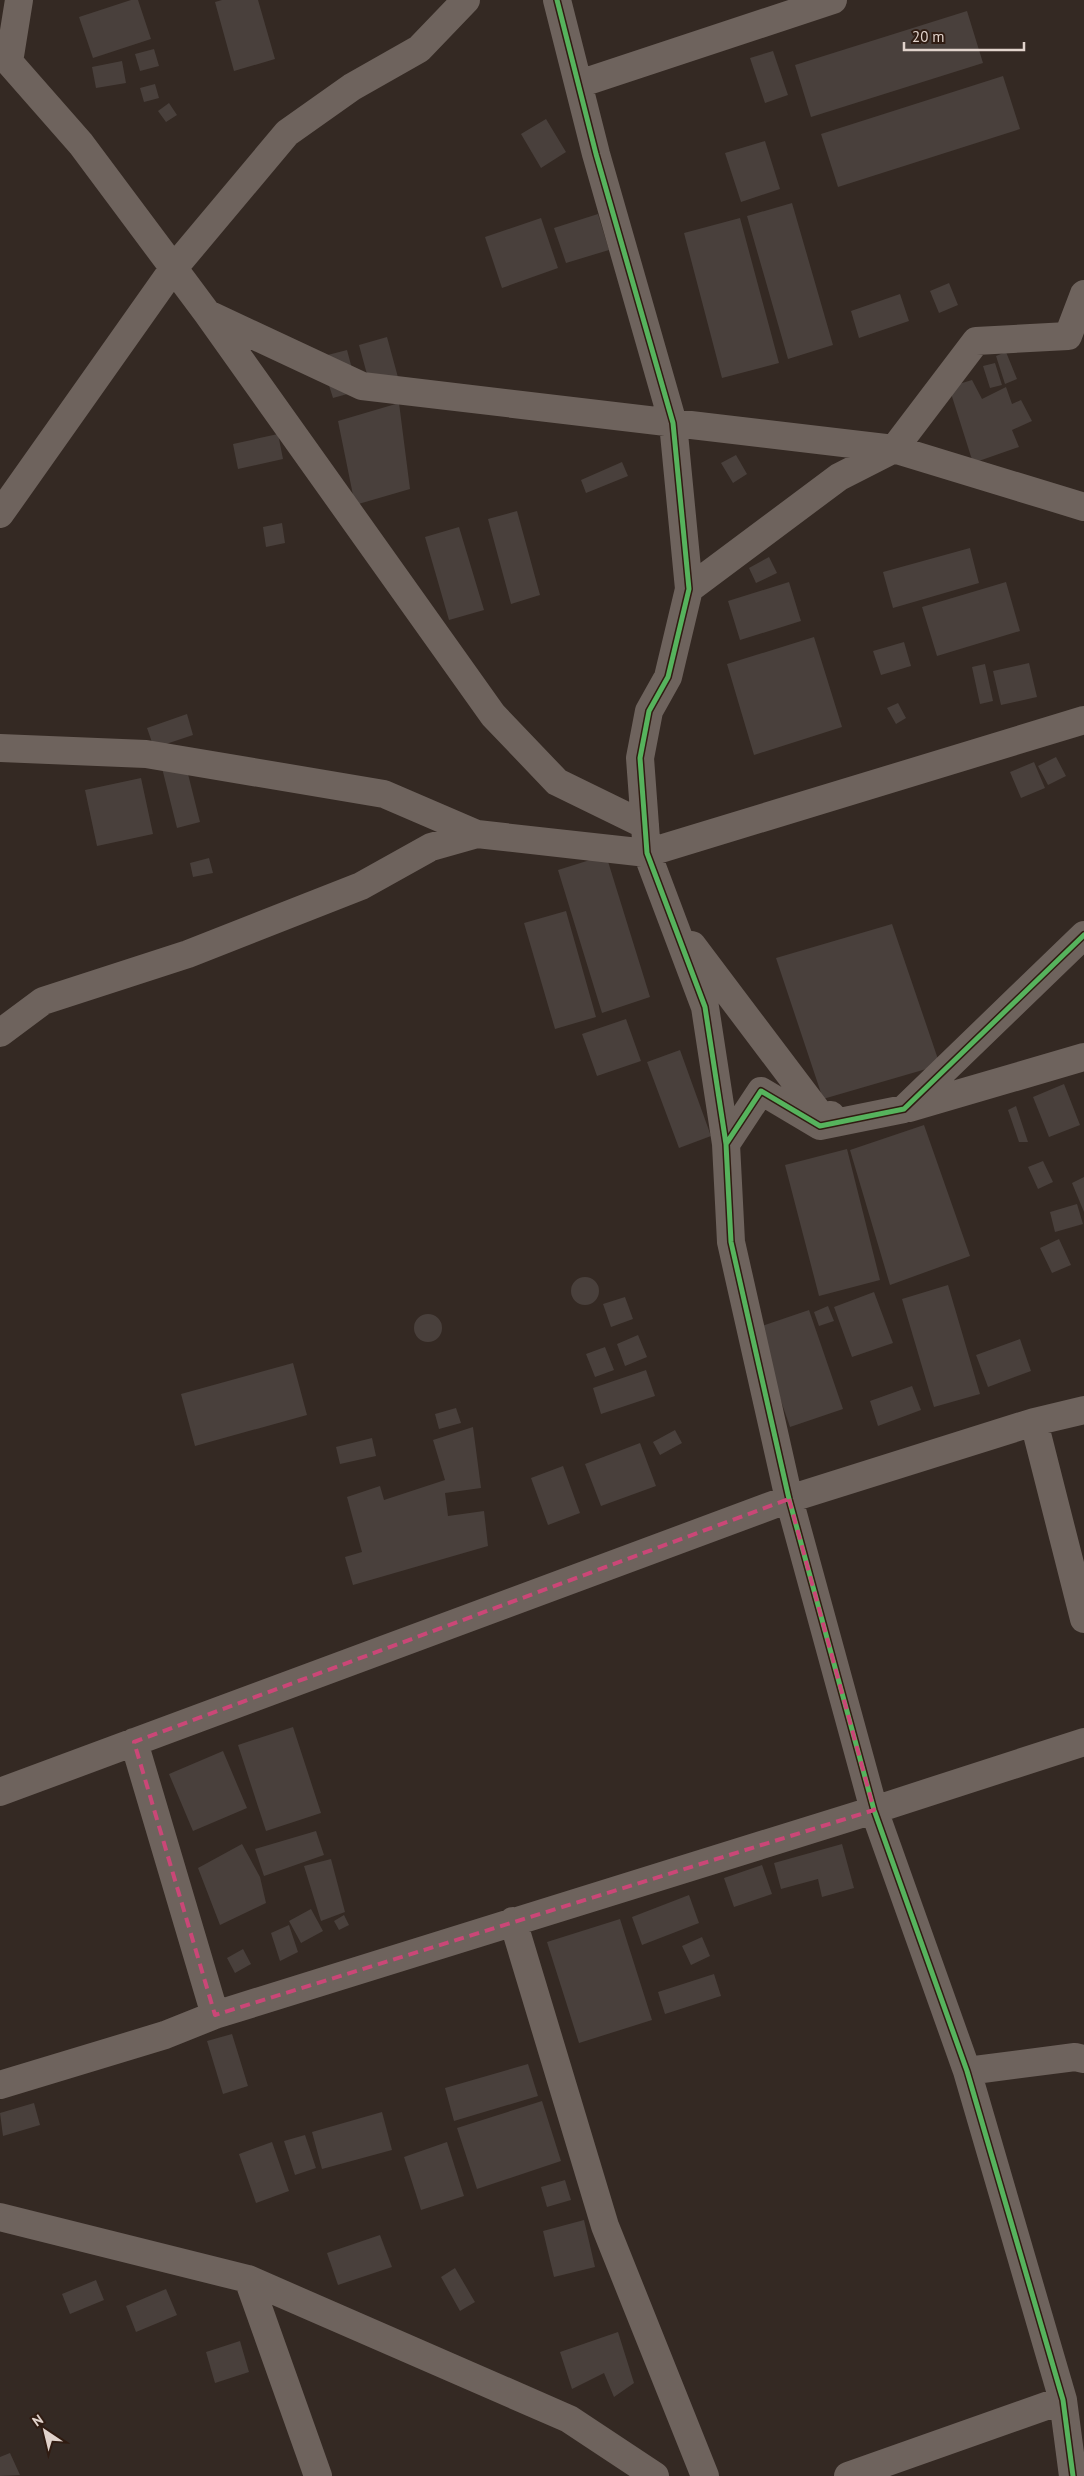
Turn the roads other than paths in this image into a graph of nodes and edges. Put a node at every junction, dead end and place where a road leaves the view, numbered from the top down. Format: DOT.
graph roads {
  1 [pos="20,0"];
  2 [pos="466,0"];
  3 [pos="557,0"];
  4 [pos="833,0"];
  5 [pos="4,60"];
  6 [pos="579,84"];
  7 [pos="173,269"];
  8 [pos="1084,294"];
  9 [pos="206,313"];
  10 [pos="672,424"];
  11 [pos="894,449"];
  12 [pos="1084,507"];
  13 [pos="0,514"];
  14 [pos="689,589"];
  15 [pos="1084,720"];
  16 [pos="0,748"];
  17 [pos="645,825"];
  18 [pos="477,834"];
  19 [pos="647,854"];
  20 [pos="676,924"];
  21 [pos="1084,935"];
  22 [pos="0,1033"];
  23 [pos="1084,1057"];
  24 [pos="904,1109"];
  25 [pos="726,1144"];
  26 [pos="1084,1410"];
  27 [pos="1034,1422"];
  28 [pos="789,1499"];
  29 [pos="1084,1619"];
  30 [pos="134,1742"];
  31 [pos="1084,1742"];
  32 [pos="0,1792"];
  33 [pos="874,1810"];
  34 [pos="513,1921"];
  35 [pos="215,2015"];
  36 [pos="1084,2058"];
  37 [pos="967,2071"];
  38 [pos="0,2085"];
  39 [pos="0,2217"];
  40 [pos="248,2279"];
  41 [pos="1063,2400"];
  42 [pos="318,2476"];
  43 [pos="655,2476"];
  44 [pos="705,2476"];
  45 [pos="848,2476"];
  46 [pos="1073,2476"];
  1 -- 5 [label="street"];
  2 -- 7 [label="street"];
  3 -- 6 [label="street"];
  4 -- 6 [label="street"];
  5 -- 7 [label="street"];
  6 -- 10 [label="street"];
  7 -- 9 [label="street"];
  7 -- 13 [label="street"];
  8 -- 11 [label="street"];
  9 -- 10 [label="street"];
  9 -- 17 [label="street"];
  10 -- 11 [label="street"];
  10 -- 14 [label="street"];
  11 -- 12 [label="street"];
  11 -- 14 [label="street"];
  14 -- 17 [label="street"];
  15 -- 19 [label="street"];
  16 -- 18 [label="street"];
  17 -- 19 [label="street"];
  18 -- 19 [label="street"];
  18 -- 22 [label="street"];
  19 -- 20 [label="street"];
  20 -- 24 [label="street"];
  20 -- 25 [label="street"];
  21 -- 24 [label="street"];
  23 -- 24 [label="street"];
  24 -- 25 [label="street"];
  25 -- 28 [label="street"];
  26 -- 27 [label="street"];
  27 -- 28 [label="street"];
  27 -- 29 [label="street"];
  28 -- 30 [label="street"];
  28 -- 33 [label="street"];
  30 -- 32 [label="street"];
  30 -- 35 [label="street"];
  31 -- 33 [label="street"];
  33 -- 34 [label="street"];
  33 -- 37 [label="street"];
  34 -- 35 [label="street"];
  34 -- 44 [label="street"];
  35 -- 38 [label="street"];
  36 -- 37 [label="street"];
  37 -- 41 [label="street"];
  39 -- 40 [label="street"];
  40 -- 42 [label="street"];
  40 -- 43 [label="street"];
  41 -- 45 [label="street"];
  41 -- 46 [label="street"];
}
